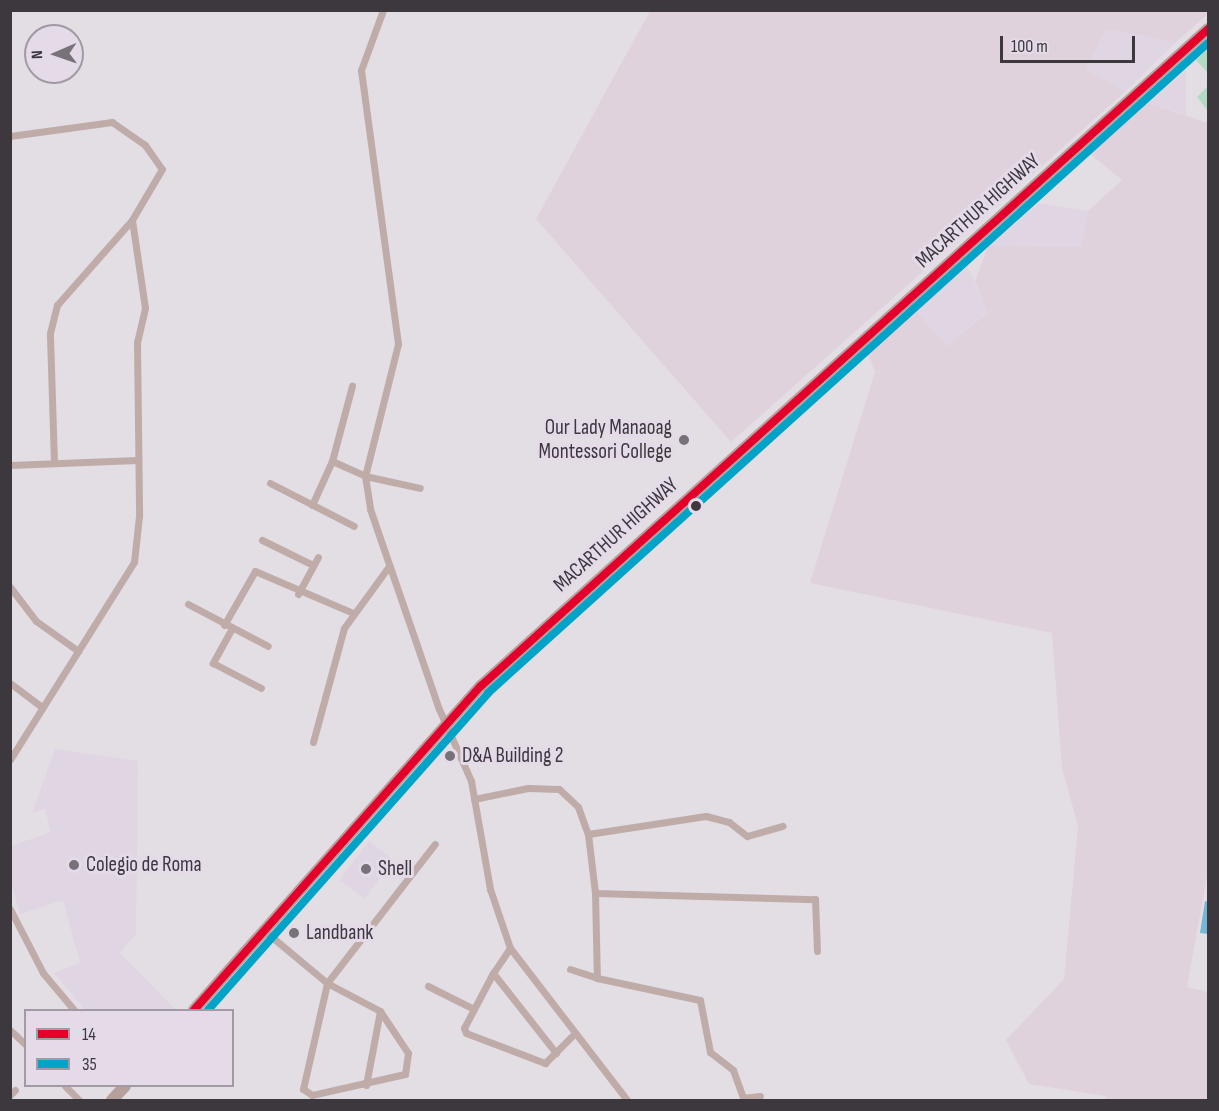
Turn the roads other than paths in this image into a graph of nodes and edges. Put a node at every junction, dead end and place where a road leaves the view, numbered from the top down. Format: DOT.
graph roads {
  1 [pos="383,10"];
  2 [pos="1209,29"];
  3 [pos="10,136"];
  4 [pos="132,220"];
  5 [pos="352,386"];
  6 [pos="137,460"];
  7 [pos="332,461"];
  8 [pos="54,463"];
  9 [pos="10,465"];
  10 [pos="365,476"];
  11 [pos="270,483"];
  12 [pos="420,488"];
  13 [pos="312,505"];
  14 [pos="354,526"];
  15 [pos="262,540"];
  16 [pos="318,557"];
  17 [pos="313,565"];
  18 [pos="389,566"];
  19 [pos="10,587"];
  20 [pos="297,594"];
  21 [pos="188,604"];
  22 [pos="353,613"];
  23 [pos="224,625"];
  24 [pos="231,630"];
  25 [pos="268,646"];
  26 [pos="78,651"];
  27 [pos="10,683"];
  28 [pos="261,688"];
  29 [pos="40,706"];
  30 [pos="445,724"];
  31 [pos="313,742"];
  32 [pos="10,760"];
  33 [pos="474,799"];
  34 [pos="783,826"];
  35 [pos="588,834"];
  36 [pos="435,844"];
  37 [pos="595,892"];
  38 [pos="10,909"];
  39 [pos="267,933"];
  40 [pos="510,948"];
  41 [pos="817,951"];
  42 [pos="570,969"];
  43 [pos="493,973"];
  44 [pos="597,978"];
  45 [pos="327,983"];
  46 [pos="428,986"];
  47 [pos="72,1009"];
  48 [pos="196,1009"];
  49 [pos="474,1009"];
  50 [pos="380,1011"];
  51 [pos="10,1030"];
  52 [pos="574,1034"];
  53 [pos="24,1043"];
  54 [pos="556,1053"];
  55 [pos="366,1085"];
  56 [pos="66,1087"];
  57 [pos="124,1087"];
  58 [pos="760,1096"];
  59 [pos="78,1101"];
  60 [pos="112,1101"];
  61 [pos="627,1101"];
  1 -- 10 [label="street"];
  2 -- 30 [label="highway, MACARTHUR HIGHWAY"];
  3 -- 4 [label="street"];
  4 -- 6 [label="street"];
  4 -- 8 [label="street"];
  5 -- 7 [label="street"];
  6 -- 8 [label="street"];
  6 -- 26 [label="street"];
  7 -- 10 [label="street"];
  7 -- 13 [label="street"];
  8 -- 9 [label="street"];
  10 -- 12 [label="street"];
  10 -- 18 [label="street"];
  11 -- 13 [label="street"];
  13 -- 14 [label="street"];
  15 -- 17 [label="street"];
  16 -- 17 [label="street"];
  17 -- 20 [label="street"];
  18 -- 22 [label="street"];
  18 -- 30 [label="street"];
  19 -- 26 [label="street"];
  20 -- 22 [label="street"];
  20 -- 23 [label="street"];
  21 -- 23 [label="street"];
  22 -- 31 [label="street"];
  23 -- 24 [label="street"];
  24 -- 25 [label="street"];
  24 -- 28 [label="street"];
  26 -- 29 [label="street"];
  27 -- 29 [label="street"];
  29 -- 32 [label="street"];
  30 -- 33 [label="street"];
  30 -- 39 [label="highway, MACARTHUR HIGHWAY"];
  33 -- 35 [label="street"];
  33 -- 40 [label="street"];
  34 -- 35 [label="street"];
  35 -- 37 [label="street"];
  36 -- 45 [label="street"];
  37 -- 41 [label="street"];
  37 -- 44 [label="street"];
  38 -- 47 [label="street"];
  39 -- 45 [label="street"];
  39 -- 48 [label="highway, MACARTHUR HIGHWAY"];
  40 -- 43 [label="street"];
  40 -- 52 [label="street"];
  42 -- 44 [label="street"];
  43 -- 49 [label="street"];
  43 -- 54 [label="street"];
  44 -- 58 [label="street"];
  45 -- 50 [label="street"];
  45 -- 55 [label="street"];
  46 -- 49 [label="street"];
  49 -- 54 [label="street"];
  50 -- 55 [label="street"];
  50 -- 55 [label="street"];
  51 -- 53 [label="street"];
  52 -- 54 [label="street"];
  52 -- 61 [label="street"];
  56 -- 59 [label="street"];
  57 -- 60 [label="highway"];
}
